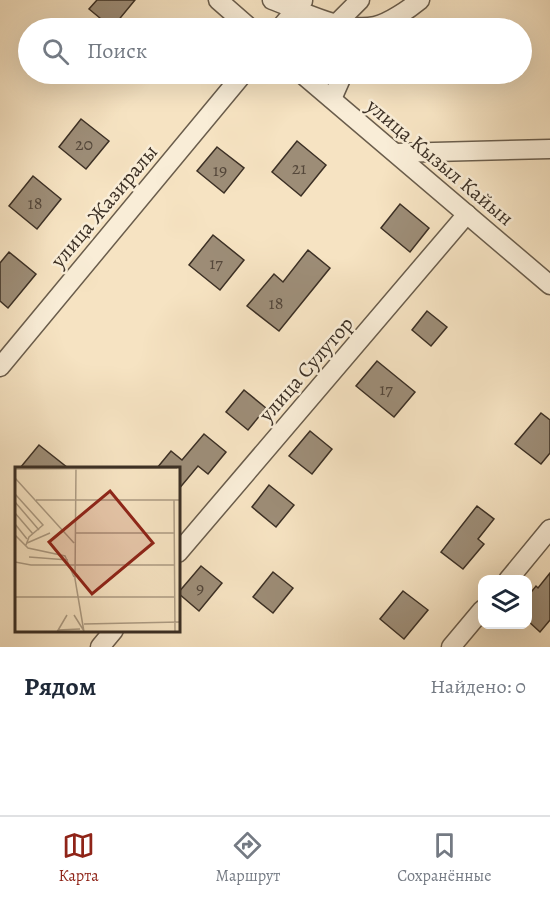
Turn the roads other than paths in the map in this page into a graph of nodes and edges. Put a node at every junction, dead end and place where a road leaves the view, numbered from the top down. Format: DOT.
graph roads {
  1 [pos="218,0"];
  2 [pos="272,0"];
  3 [pos="360,0"];
  4 [pos="420,0"];
  5 [pos="300,4"];
  6 [pos="239,18"];
  7 [pos="288,18"];
  8 [pos="325,18"];
  9 [pos="342,18"];
  10 [pos="392,18"];
  11 [pos="235,84"];
  12 [pos="314,84"];
  13 [pos="339,84"];
  14 [pos="332,99"];
  15 [pos="550,149"];
  16 [pos="396,153"];
  17 [pos="467,214"];
  18 [pos="550,285"];
  19 [pos="0,367"];
  20 [pos="550,529"];
  21 [pos="180,551"];
  22 [pos="511,575"];
  23 [pos="478,616"];
  24 [pos="112,632"];
  25 [pos="100,647"];
  26 [pos="451,647"];
  1 -- 6 [label="street"];
  2 -- 5 [label="street"];
  3 -- 9 [label="street"];
  4 -- 10 [label="street"];
  5 -- 7 [label="street"];
  5 -- 8 [label="street"];
  11 -- 19 [label="street, улица Жазиралы"];
  12 -- 14 [label="street, улица Кызыл Кайын"];
  13 -- 14 [label="street"];
  14 -- 16 [label="street, улица Кызыл Кайын"];
  15 -- 16 [label="street"];
  16 -- 17 [label="street, улица Кызыл Кайын"];
  17 -- 18 [label="street, улица Кызыл Кайын"];
  17 -- 21 [label="street, улица Сулутор"];
  20 -- 22 [label="street"];
  23 -- 26 [label="street"];
  24 -- 25 [label="street"];
}
